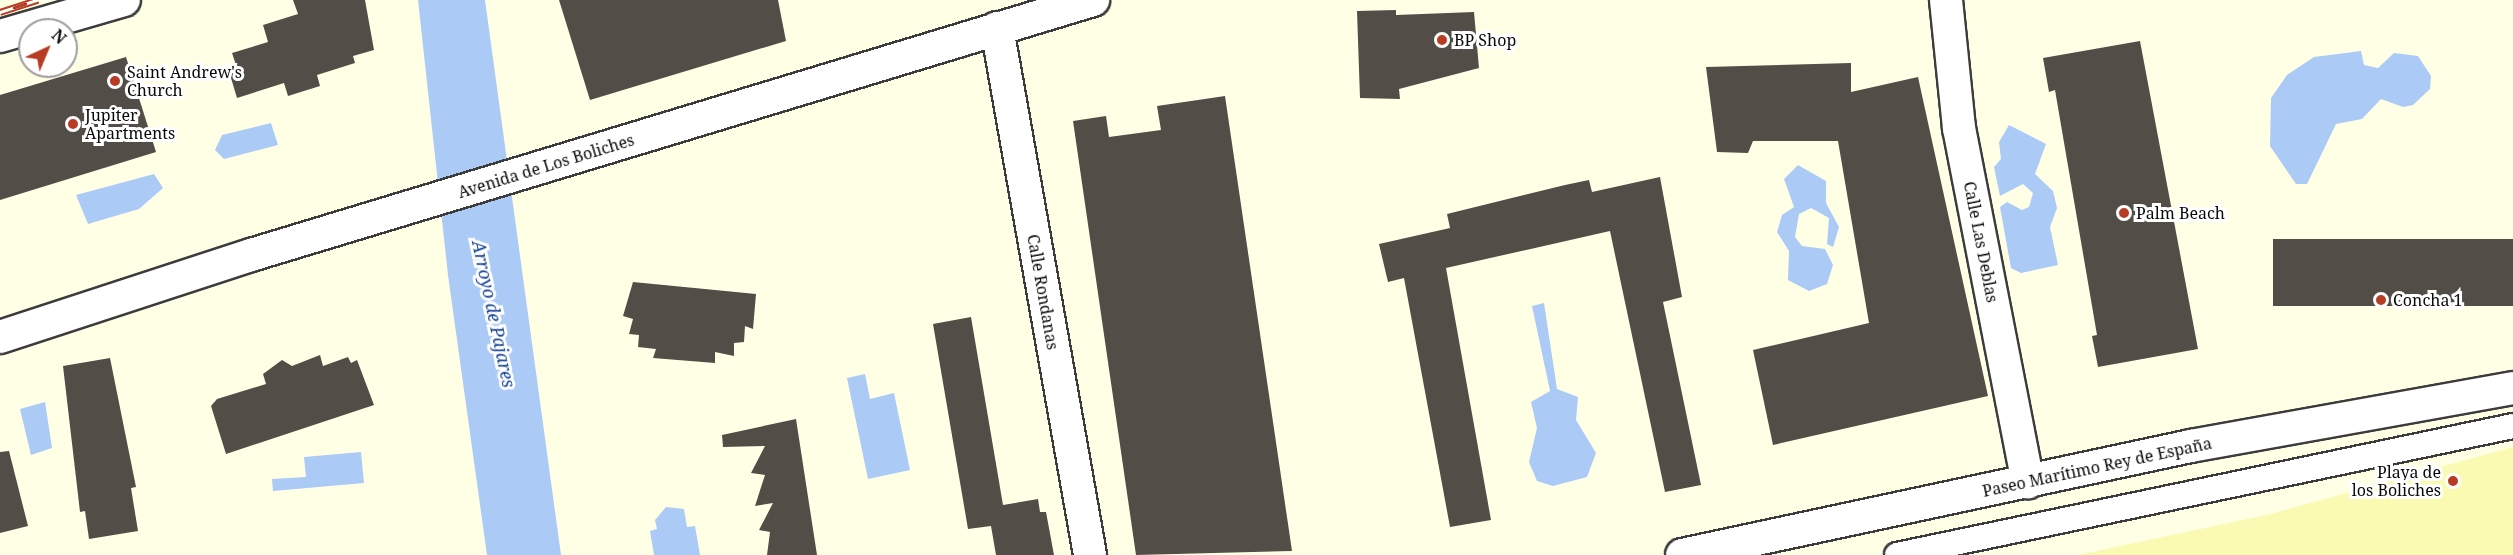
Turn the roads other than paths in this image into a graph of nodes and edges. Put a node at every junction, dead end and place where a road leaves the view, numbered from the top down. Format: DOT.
graph roads {
  1 [pos="124,0"];
  2 [pos="1092,0"];
  3 [pos="1946,0"];
  4 [pos="997,28"];
  5 [pos="0,36"];
  6 [pos="0,338"];
  7 [pos="2513,388"];
  8 [pos="2513,426"];
  9 [pos="2028,482"];
  10 [pos="1090,555"];
  11 [pos="1682,555"];
  12 [pos="1896,555"];
  1 -- 5 [label="street"];
  2 -- 4 [label="street, Avenida de Los Boliches"];
  3 -- 9 [label="street, Calle Las Deblas"];
  4 -- 6 [label="street, Avenida de Los Boliches"];
  4 -- 10 [label="street, Calle Rondanas"];
  7 -- 9 [label="street, Paseo Marítimo Rey de España"];
  8 -- 12 [label="street"];
  9 -- 11 [label="street, Paseo Marítimo Rey de España"];
}
